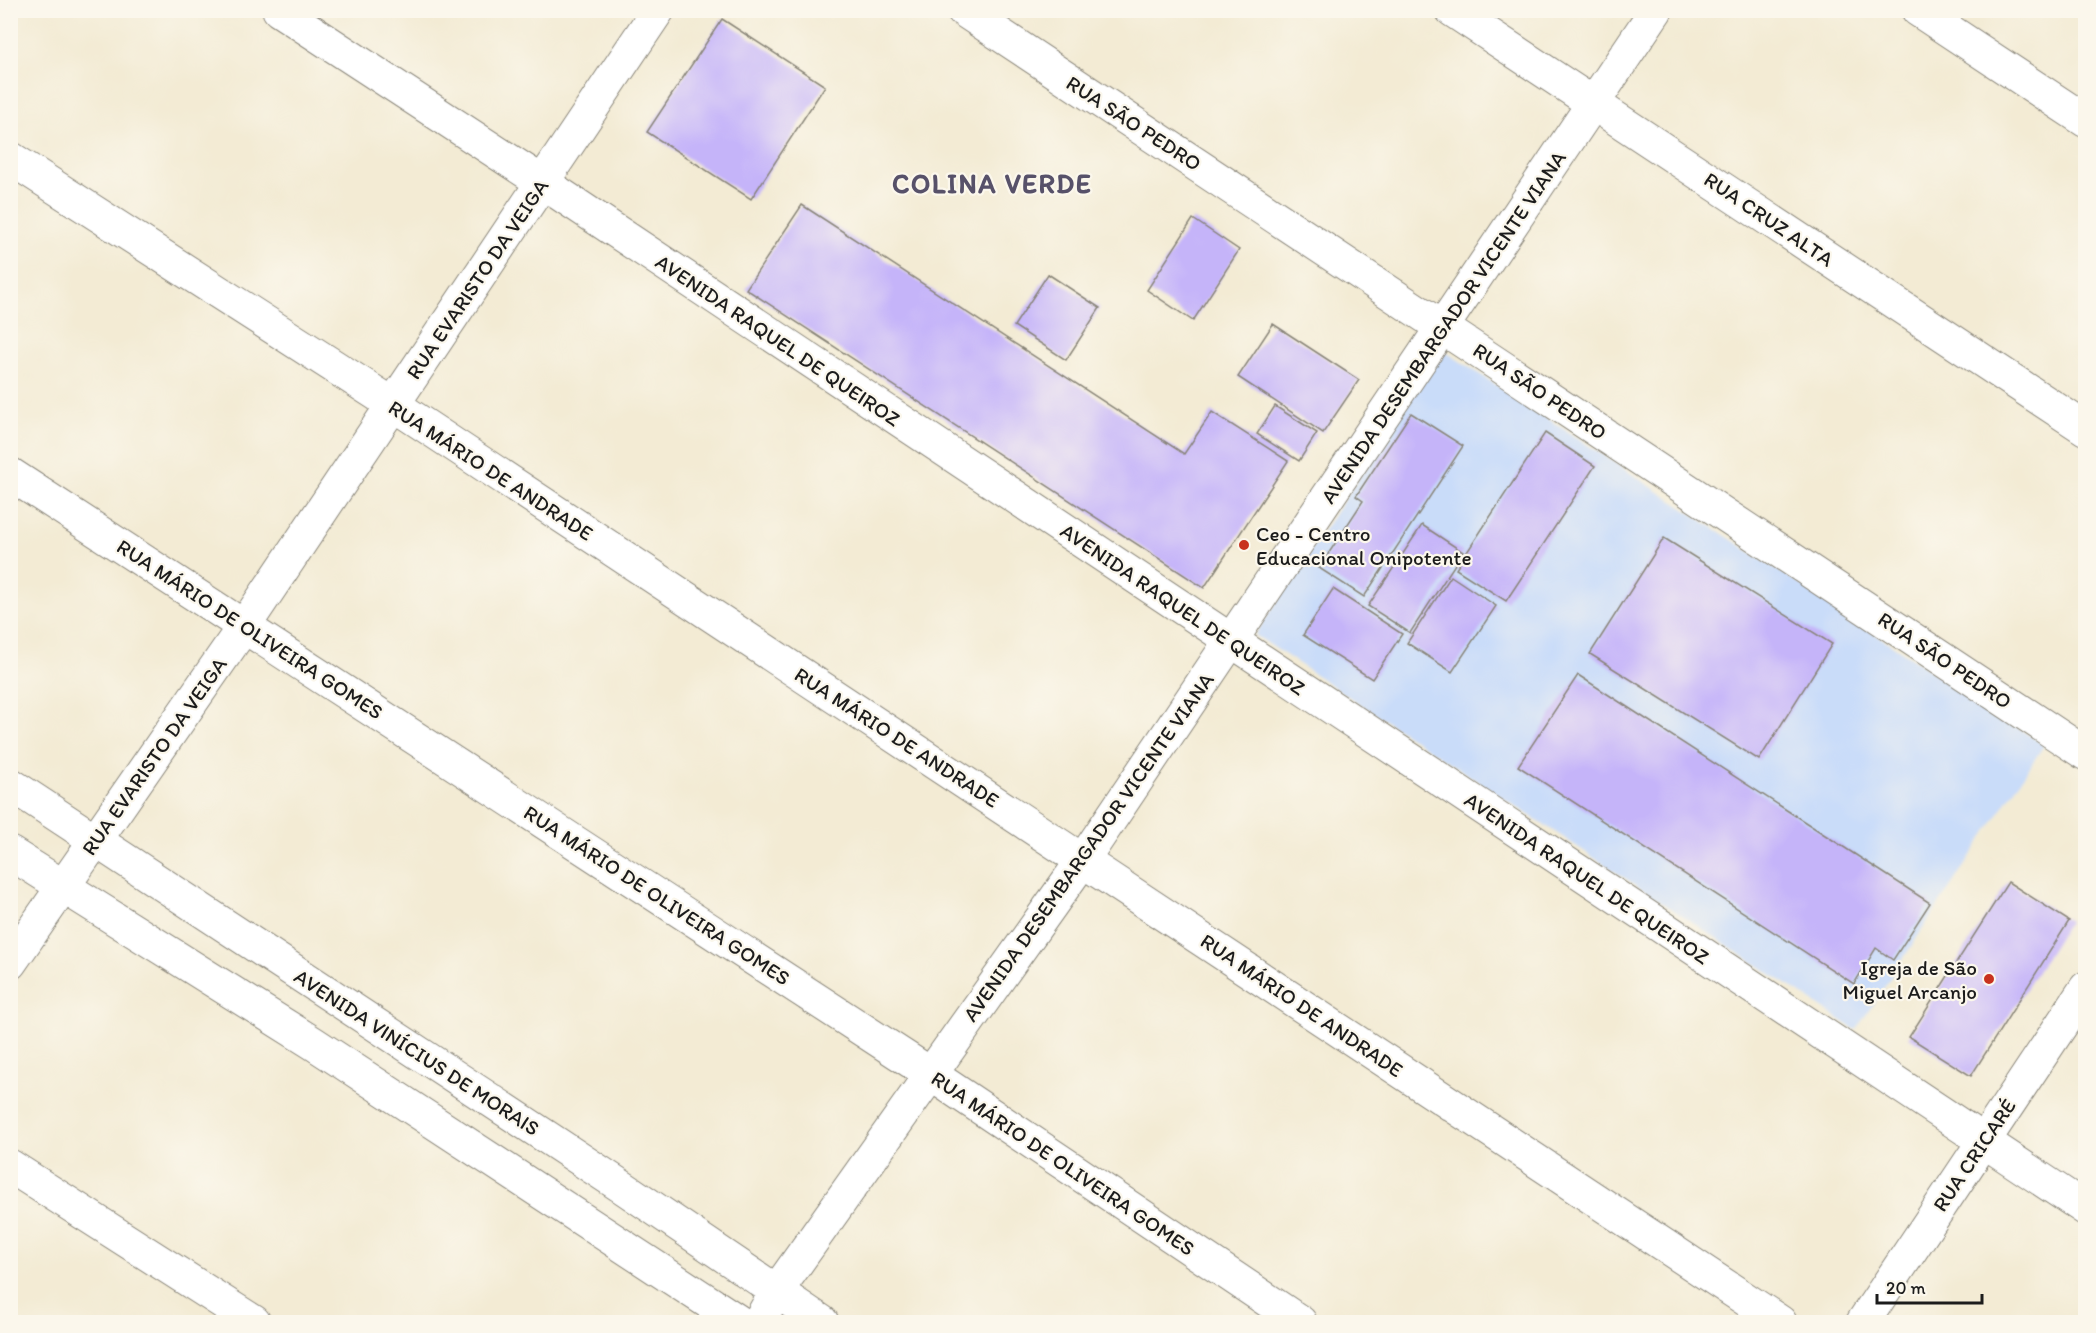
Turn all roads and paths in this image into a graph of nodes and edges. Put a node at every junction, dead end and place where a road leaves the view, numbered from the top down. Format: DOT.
graph roads {
  1 [pos="279,10"];
  2 [pos="658,10"];
  3 [pos="963,10"];
  4 [pos="1452,10"];
  5 [pos="1656,10"];
  6 [pos="1918,10"];
  7 [pos="1594,102"];
  8 [pos="2085,121"];
  9 [pos="10,158"];
  10 [pos="542,182"];
  11 [pos="1444,327"];
  12 [pos="394,405"];
  13 [pos="2085,429"];
  14 [pos="10,474"];
  15 [pos="245,625"];
  16 [pos="1232,642"];
  17 [pos="2085,754"];
  18 [pos="10,784"];
  19 [pos="97,840"];
  20 [pos="10,853"];
  21 [pos="1083,860"];
  22 [pos="62,887"];
  23 [pos="10,963"];
  24 [pos="2085,988"];
  25 [pos="929,1073"];
  26 [pos="472,1088"];
  27 [pos="444,1129"];
  28 [pos="1983,1142"];
  29 [pos="10,1166"];
  30 [pos="2085,1209"];
  31 [pos="776,1292"];
  32 [pos="254,1323"];
  33 [pos="739,1323"];
  34 [pos="759,1323"];
  35 [pos="822,1323"];
  36 [pos="1300,1323"];
  37 [pos="1780,1323"];
  38 [pos="1863,1323"];
  1 -- 10 [label="street, AVENIDA RAQUEL DE QUEIROZ"];
  2 -- 10 [label="street, RUA EVARISTO DA VEIGA"];
  3 -- 11 [label="street, RUA SÃO PEDRO"];
  4 -- 7 [label="street, RUA CRUZ ALTA"];
  5 -- 7 [label="street, AVENIDA DESEMBARGADOR VICENTE VIANA"];
  6 -- 8 [label="street"];
  7 -- 11 [label="street, AVENIDA DESEMBARGADOR VICENTE VIANA"];
  7 -- 13 [label="street, RUA CRUZ ALTA"];
  9 -- 12 [label="street, RUA MÁRIO DE ANDRADE"];
  10 -- 12 [label="street, RUA EVARISTO DA VEIGA"];
  10 -- 16 [label="street, AVENIDA RAQUEL DE QUEIROZ"];
  11 -- 16 [label="street, AVENIDA DESEMBARGADOR VICENTE VIANA"];
  11 -- 17 [label="street, RUA SÃO PEDRO"];
  12 -- 15 [label="street, RUA EVARISTO DA VEIGA"];
  12 -- 21 [label="street, RUA MÁRIO DE ANDRADE"];
  14 -- 15 [label="street, RUA MÁRIO DE OLIVEIRA GOMES"];
  15 -- 19 [label="street, RUA EVARISTO DA VEIGA"];
  15 -- 25 [label="street, RUA MÁRIO DE OLIVEIRA GOMES"];
  16 -- 21 [label="street, AVENIDA DESEMBARGADOR VICENTE VIANA"];
  16 -- 28 [label="street, AVENIDA RAQUEL DE QUEIROZ"];
  18 -- 19 [label="street, AVENIDA VINÍCIUS DE MORAIS"];
  19 -- 22 [label="street, RUA EVARISTO DA VEIGA"];
  19 -- 26 [label="street, AVENIDA VINÍCIUS DE MORAIS"];
  20 -- 22 [label="street"];
  21 -- 25 [label="street, AVENIDA DESEMBARGADOR VICENTE VIANA"];
  21 -- 37 [label="street, RUA MÁRIO DE ANDRADE"];
  22 -- 23 [label="street, RUA EVARISTO DA VEIGA"];
  22 -- 27 [label="street"];
  24 -- 28 [label="street, RUA CRICARÉ"];
  25 -- 31 [label="street, AVENIDA DESEMBARGADOR VICENTE VIANA"];
  25 -- 36 [label="street, RUA MÁRIO DE OLIVEIRA GOMES"];
  26 -- 27 [label="street"];
  26 -- 31 [label="street, AVENIDA VINÍCIUS DE MORAIS"];
  27 -- 33 [label="street"];
  28 -- 30 [label="street, AVENIDA RAQUEL DE QUEIROZ"];
  28 -- 38 [label="street, RUA CRICARÉ"];
  29 -- 32 [label="street"];
  31 -- 34 [label="street, AVENIDA DESEMBARGADOR VICENTE VIANA"];
  31 -- 35 [label="street, AVENIDA VINÍCIUS DE MORAIS"];
}
